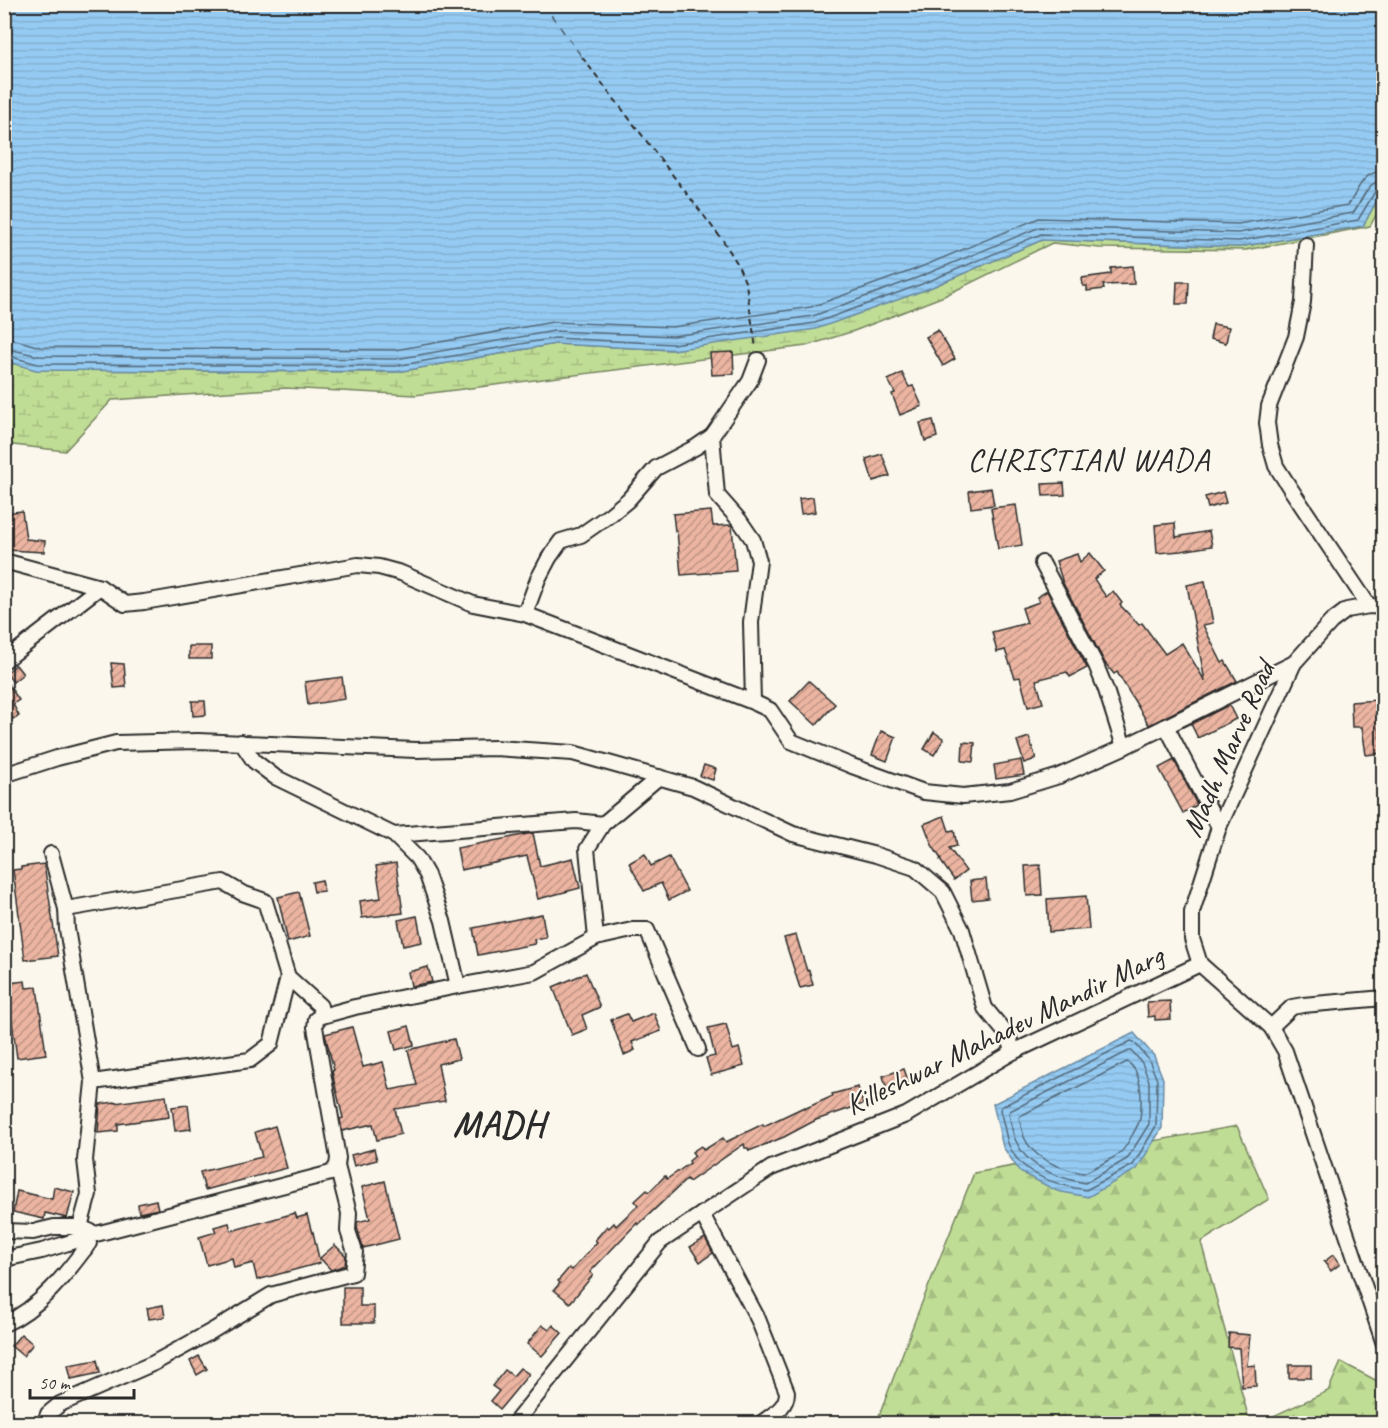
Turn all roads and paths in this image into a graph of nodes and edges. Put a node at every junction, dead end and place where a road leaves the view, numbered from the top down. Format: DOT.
graph roads {
  1 [pos="582,57"];
  2 [pos="1306,246"];
  3 [pos="758,360"];
  4 [pos="712,436"];
  5 [pos="4,561"];
  6 [pos="1042,563"];
  7 [pos="100,587"];
  8 [pos="1376,607"];
  9 [pos="525,614"];
  10 [pos="4,661"];
  11 [pos="1294,663"];
  12 [pos="753,702"];
  13 [pos="1166,726"];
  14 [pos="241,742"];
  15 [pos="1124,747"];
  16 [pos="4,775"];
  17 [pos="659,777"];
  18 [pos="603,824"];
  19 [pos="1219,827"];
  20 [pos="394,836"];
  21 [pos="51,854"];
  22 [pos="66,909"];
  23 [pos="596,938"];
  24 [pos="1200,964"];
  25 [pos="288,977"];
  26 [pos="458,986"];
  27 [pos="1383,998"];
  28 [pos="322,1016"];
  29 [pos="1271,1027"];
  30 [pos="698,1049"];
  31 [pos="1013,1052"];
  32 [pos="93,1082"];
  33 [pos="336,1167"];
  34 [pos="702,1214"];
  35 [pos="4,1231"];
  36 [pos="86,1237"];
  37 [pos="4,1259"];
  38 [pos="4,1324"];
  39 [pos="1383,1344"];
  40 [pos="44,1424"];
  41 [pos="514,1424"];
  42 [pos="760,1424"];
  1 -- 3 [label="path"];
  2 -- 8 [label="street"];
  3 -- 4 [label="street"];
  4 -- 9 [label="street"];
  4 -- 12 [label="street"];
  5 -- 7 [label="street"];
  6 -- 15 [label="street"];
  7 -- 9 [label="street"];
  7 -- 10 [label="street"];
  8 -- 11 [label="street, Madh Marve Road"];
  9 -- 12 [label="street"];
  11 -- 13 [label="street"];
  11 -- 19 [label="street, Madh Marve Road"];
  12 -- 15 [label="street"];
  13 -- 15 [label="street"];
  13 -- 19 [label="street"];
  14 -- 16 [label="street"];
  14 -- 17 [label="street"];
  14 -- 20 [label="street"];
  17 -- 18 [label="street"];
  17 -- 31 [label="street"];
  18 -- 20 [label="street"];
  18 -- 23 [label="street"];
  19 -- 24 [label="street, Madh Marve Road"];
  20 -- 26 [label="street"];
  21 -- 22 [label="street"];
  22 -- 25 [label="street"];
  22 -- 32 [label="street"];
  23 -- 26 [label="street"];
  23 -- 30 [label="street"];
  24 -- 29 [label="street"];
  24 -- 31 [label="street, Killeshwar Mahadev Mandir Marg"];
  25 -- 28 [label="street"];
  25 -- 32 [label="street"];
  26 -- 28 [label="street"];
  27 -- 29 [label="street"];
  28 -- 33 [label="street"];
  29 -- 39 [label="street"];
  31 -- 34 [label="street, Killeshwar Mahadev Mandir Marg"];
  32 -- 36 [label="street"];
  33 -- 36 [label="street"];
  33 -- 40 [label="street"];
  34 -- 41 [label="street, Killeshwar Mahadev Mandir Marg"];
  34 -- 42 [label="street"];
  35 -- 36 [label="street"];
  36 -- 37 [label="street"];
  36 -- 38 [label="street"];
}
